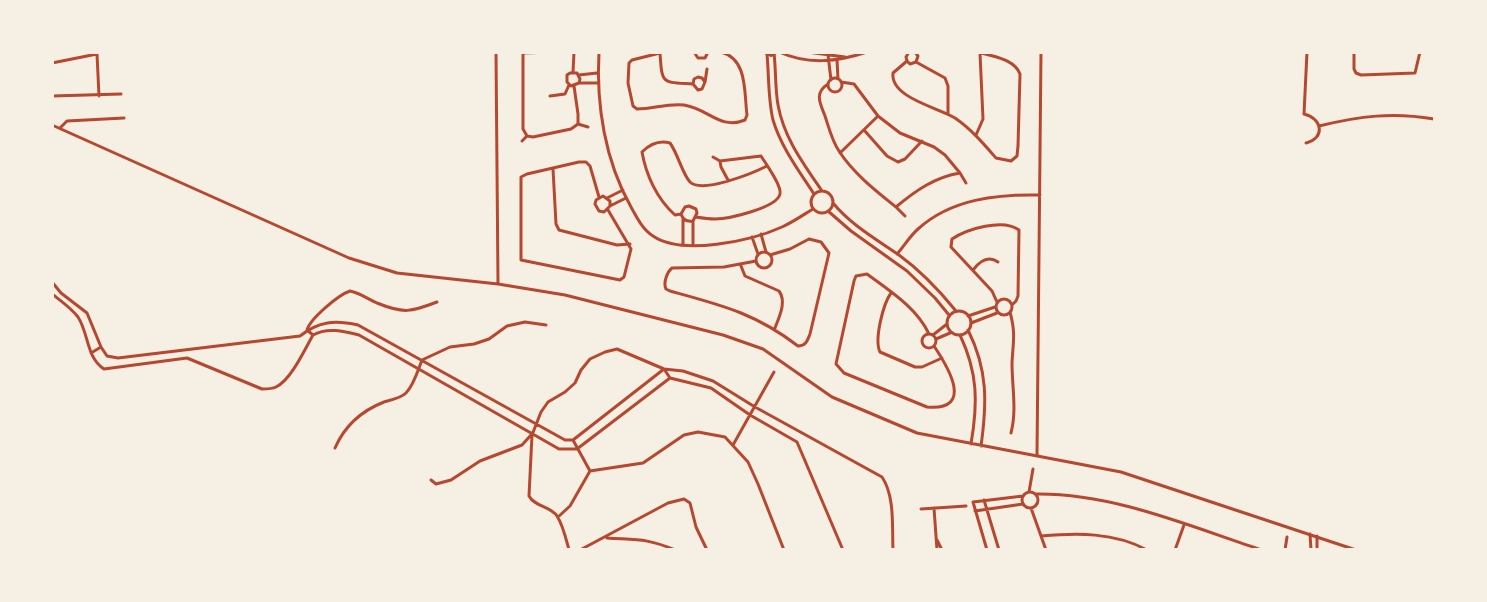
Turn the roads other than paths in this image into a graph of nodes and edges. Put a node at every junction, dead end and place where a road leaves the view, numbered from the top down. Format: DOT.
graph roads {
  1 [pos="496,52"];
  2 [pos="553,52"];
  3 [pos="574,52"];
  4 [pos="599,52"];
  5 [pos="694,52"];
  6 [pos="708,52"];
  7 [pos="721,52"];
  8 [pos="807,52"];
  9 [pos="867,52"];
  10 [pos="902,52"];
  11 [pos="909,52"];
  12 [pos="1041,52"];
  13 [pos="1307,52"];
  14 [pos="1354,52"];
  15 [pos="1420,52"];
  16 [pos="96,53"];
  17 [pos="523,53"];
  18 [pos="662,53"];
  19 [pos="766,53"];
  20 [pos="776,53"];
  21 [pos="915,53"];
  22 [pos="979,53"];
  23 [pos="828,55"];
  24 [pos="837,58"];
  25 [pos="906,59"];
  26 [pos="829,61"];
  27 [pos="916,62"];
  28 [pos="52,63"];
  29 [pos="708,69"];
  30 [pos="573,72"];
  31 [pos="597,73"];
  32 [pos="579,75"];
  33 [pos="839,81"];
  34 [pos="705,82"];
  35 [pos="830,82"];
  36 [pos="579,83"];
  37 [pos="598,83"];
  38 [pos="693,84"];
  39 [pos="569,85"];
  40 [pos="574,86"];
  41 [pos="122,94"];
  42 [pos="52,96"];
  43 [pos="99,96"];
  44 [pos="550,96"];
  45 [pos="948,114"];
  46 [pos="878,116"];
  47 [pos="124,118"];
  48 [pos="1434,119"];
  49 [pos="578,124"];
  50 [pos="52,125"];
  51 [pos="1319,126"];
  52 [pos="588,127"];
  53 [pos="60,128"];
  54 [pos="864,130"];
  55 [pos="976,135"];
  56 [pos="527,136"];
  57 [pos="522,141"];
  58 [pos="922,141"];
  59 [pos="1306,143"];
  60 [pos="840,153"];
  61 [pos="713,157"];
  62 [pos="720,161"];
  63 [pos="767,166"];
  64 [pos="553,169"];
  65 [pos="960,173"];
  66 [pos="728,180"];
  67 [pos="966,183"];
  68 [pos="622,190"];
  69 [pos="822,191"];
  70 [pos="814,194"];
  71 [pos="1040,195"];
  72 [pos="599,197"];
  73 [pos="607,198"];
  74 [pos="626,198"];
  75 [pos="833,204"];
  76 [pos="896,207"];
  77 [pos="609,208"];
  78 [pos="813,208"];
  79 [pos="828,211"];
  80 [pos="681,214"];
  81 [pos="906,216"];
  82 [pos="683,219"];
  83 [pos="694,219"];
  84 [pos="761,234"];
  85 [pos="52,236"];
  86 [pos="752,237"];
  87 [pos="52,241"];
  88 [pos="630,244"];
  89 [pos="683,245"];
  90 [pos="693,245"];
  91 [pos="768,253"];
  92 [pos="758,254"];
  93 [pos="897,254"];
  94 [pos="756,261"];
  95 [pos="998,262"];
  96 [pos="741,266"];
  97 [pos="973,270"];
  98 [pos="52,282"];
  99 [pos="498,284"];
  100 [pos="891,292"];
  101 [pos="52,294"];
  102 [pos="437,302"];
  103 [pos="997,304"];
  104 [pos="1012,305"];
  105 [pos="956,311"];
  106 [pos="1010,312"];
  107 [pos="998,313"];
  108 [pos="949,315"];
  109 [pos="968,315"];
  110 [pos="971,323"];
  111 [pos="947,324"];
  112 [pos="546,325"];
  113 [pos="775,328"];
  114 [pos="307,330"];
  115 [pos="968,330"];
  116 [pos="951,332"];
  117 [pos="313,335"];
  118 [pos="960,335"];
  119 [pos="932,336"];
  120 [pos="934,345"];
  121 [pos="101,347"];
  122 [pos="91,353"];
  123 [pos="942,358"];
  124 [pos="422,360"];
  125 [pos="419,368"];
  126 [pos="664,369"];
  127 [pos="774,372"];
  128 [pos="670,378"];
  129 [pos="755,407"];
  130 [pos="750,415"];
  131 [pos="604,417"];
  132 [pos="610,424"];
  133 [pos="537,425"];
  134 [pos="801,433"];
  135 [pos="1011,433"];
  136 [pos="532,435"];
  137 [pos="573,440"];
  138 [pos="797,441"];
  139 [pos="971,444"];
  140 [pos="522,445"];
  141 [pos="733,445"];
  142 [pos="981,446"];
  143 [pos="334,448"];
  144 [pos="577,449"];
  145 [pos="531,452"];
  146 [pos="1037,455"];
  147 [pos="1033,469"];
  148 [pos="590,471"];
  149 [pos="431,480"];
  150 [pos="1029,492"];
  151 [pos="1036,494"];
  152 [pos="1023,496"];
  153 [pos="984,500"];
  154 [pos="1023,504"];
  155 [pos="966,506"];
  156 [pos="934,508"];
  157 [pos="1031,508"];
  158 [pos="921,509"];
  159 [pos="987,509"];
  160 [pos="975,511"];
  161 [pos="558,517"];
  162 [pos="1184,525"];
  163 [pos="1310,534"];
  164 [pos="1041,536"];
  165 [pos="1287,537"];
  166 [pos="1317,537"];
  167 [pos="605,538"];
  168 [pos="937,538"];
  169 [pos="569,549"];
  170 [pos="580,549"];
  171 [pos="675,549"];
  172 [pos="707,549"];
  173 [pos="784,549"];
  174 [pos="843,549"];
  175 [pos="893,549"];
  176 [pos="937,549"];
  177 [pos="942,549"];
  178 [pos="987,549"];
  179 [pos="999,549"];
  180 [pos="1046,549"];
  181 [pos="1147,549"];
  182 [pos="1175,549"];
  183 [pos="1262,549"];
  184 [pos="1285,549"];
  185 [pos="1311,549"];
  186 [pos="1317,549"];
  187 [pos="1356,549"];
  1 -- 99 [label="street"];
  2 -- 17 [label="street"];
  3 -- 30 [label="street"];
  4 -- 31 [label="street"];
  5 -- 6 [label="street"];
  7 -- 18 [label="street"];
  8 -- 23 [label="street"];
  9 -- 24 [label="street"];
  10 -- 25 [label="street"];
  11 -- 25 [label="street"];
  12 -- 71 [label="street"];
  13 -- 51 [label="street"];
  14 -- 15 [label="street"];
  16 -- 28 [label="street"];
  16 -- 43 [label="street"];
  17 -- 56 [label="street"];
  18 -- 38 [label="street"];
  19 -- 20 [label="street"];
  19 -- 70 [label="street"];
  20 -- 26 [label="street"];
  20 -- 69 [label="street"];
  21 -- 27 [label="street"];
  22 -- 55 [label="street"];
  22 -- 55 [label="street"];
  23 -- 24 [label="street"];
  23 -- 26 [label="street"];
  24 -- 26 [label="street"];
  24 -- 33 [label="street"];
  25 -- 27 [label="street"];
  25 -- 45 [label="street"];
  26 -- 35 [label="street"];
  27 -- 45 [label="street"];
  29 -- 34 [label="street"];
  30 -- 32 [label="street"];
  30 -- 39 [label="street"];
  31 -- 32 [label="street"];
  31 -- 37 [label="street"];
  32 -- 36 [label="street"];
  33 -- 35 [label="street"];
  33 -- 35 [label="street"];
  33 -- 46 [label="street"];
  34 -- 38 [label="street"];
  34 -- 38 [label="street"];
  35 -- 60 [label="street"];
  36 -- 37 [label="street"];
  36 -- 40 [label="street"];
  37 -- 68 [label="street"];
  39 -- 40 [label="street"];
  39 -- 44 [label="street"];
  40 -- 49 [label="street"];
  41 -- 43 [label="street"];
  42 -- 43 [label="street"];
  45 -- 55 [label="street"];
  46 -- 54 [label="street"];
  46 -- 58 [label="street"];
  47 -- 53 [label="street"];
  48 -- 51 [label="street"];
  49 -- 52 [label="street"];
  49 -- 56 [label="street"];
  50 -- 53 [label="street"];
  51 -- 59 [label="street"];
  53 -- 99 [label="street"];
  54 -- 58 [label="street"];
  54 -- 60 [label="street"];
  56 -- 57 [label="street"];
  58 -- 65 [label="street"];
  60 -- 76 [label="street"];
  61 -- 62 [label="street"];
  62 -- 63 [label="street"];
  62 -- 66 [label="street"];
  63 -- 66 [label="street"];
  63 -- 83 [label="street"];
  64 -- 72 [label="street"];
  64 -- 88 [label="street"];
  64 -- 88 [label="street"];
  65 -- 67 [label="street"];
  65 -- 76 [label="street"];
  66 -- 80 [label="street"];
  68 -- 73 [label="street"];
  68 -- 74 [label="street"];
  69 -- 70 [label="street"];
  69 -- 75 [label="street"];
  70 -- 78 [label="street"];
  71 -- 93 [label="street"];
  71 -- 146 [label="street"];
  72 -- 73 [label="street"];
  72 -- 77 [label="street"];
  73 -- 77 [label="street"];
  74 -- 77 [label="street"];
  74 -- 89 [label="street"];
  75 -- 79 [label="street"];
  75 -- 93 [label="street"];
  76 -- 81 [label="street"];
  77 -- 88 [label="street"];
  78 -- 79 [label="street"];
  78 -- 84 [label="street"];
  79 -- 108 [label="street"];
  80 -- 82 [label="street"];
  80 -- 83 [label="street"];
  82 -- 83 [label="street"];
  82 -- 89 [label="street"];
  83 -- 90 [label="street"];
  84 -- 86 [label="street"];
  84 -- 91 [label="street"];
  85 -- 87 [label="street"];
  86 -- 90 [label="street"];
  86 -- 92 [label="street"];
  89 -- 90 [label="street"];
  91 -- 92 [label="street"];
  91 -- 94 [label="street"];
  91 -- 113 [label="street"];
  92 -- 94 [label="street"];
  93 -- 105 [label="street"];
  94 -- 96 [label="street"];
  95 -- 97 [label="street"];
  96 -- 113 [label="street"];
  96 -- 113 [label="street"];
  97 -- 103 [label="street"];
  97 -- 104 [label="street"];
  98 -- 121 [label="street"];
  99 -- 139 [label="street"];
  100 -- 119 [label="street"];
  100 -- 123 [label="street"];
  100 -- 123 [label="street"];
  101 -- 122 [label="street"];
  102 -- 114 [label="street"];
  103 -- 104 [label="street"];
  103 -- 107 [label="street"];
  103 -- 109 [label="street"];
  104 -- 106 [label="street"];
  105 -- 108 [label="street"];
  105 -- 109 [label="street"];
  106 -- 107 [label="street"];
  106 -- 135 [label="street"];
  107 -- 110 [label="street"];
  108 -- 111 [label="street"];
  109 -- 110 [label="street"];
  110 -- 115 [label="street"];
  111 -- 116 [label="street"];
  111 -- 119 [label="street"];
  112 -- 124 [label="street"];
  114 -- 117 [label="street"];
  114 -- 121 [label="street"];
  114 -- 124 [label="street"];
  115 -- 118 [label="street"];
  115 -- 142 [label="street"];
  116 -- 118 [label="street"];
  116 -- 119 [label="street"];
  117 -- 122 [label="street"];
  117 -- 125 [label="street"];
  118 -- 139 [label="street"];
  119 -- 120 [label="street"];
  119 -- 120 [label="street"];
  120 -- 123 [label="street"];
  121 -- 122 [label="street"];
  124 -- 125 [label="street"];
  124 -- 133 [label="street"];
  125 -- 136 [label="street"];
  125 -- 143 [label="street"];
  126 -- 128 [label="street"];
  126 -- 129 [label="street"];
  126 -- 131 [label="street"];
  126 -- 133 [label="street"];
  127 -- 129 [label="street"];
  128 -- 130 [label="street"];
  128 -- 132 [label="street"];
  129 -- 130 [label="street"];
  129 -- 134 [label="street"];
  130 -- 138 [label="street"];
  130 -- 141 [label="street"];
  131 -- 132 [label="street"];
  131 -- 137 [label="street"];
  132 -- 144 [label="street"];
  133 -- 136 [label="street"];
  133 -- 137 [label="street"];
  134 -- 138 [label="street"];
  134 -- 175 [label="street"];
  136 -- 140 [label="street"];
  136 -- 144 [label="street"];
  136 -- 145 [label="street"];
  137 -- 144 [label="street"];
  138 -- 174 [label="street"];
  139 -- 142 [label="street"];
  140 -- 145 [label="street"];
  140 -- 149 [label="street"];
  141 -- 148 [label="street"];
  141 -- 173 [label="street"];
  142 -- 146 [label="street"];
  144 -- 148 [label="street"];
  145 -- 161 [label="street"];
  146 -- 163 [label="street"];
  147 -- 150 [label="street"];
  148 -- 161 [label="street"];
  150 -- 151 [label="street"];
  150 -- 152 [label="street"];
  151 -- 157 [label="street"];
  151 -- 162 [label="street"];
  152 -- 153 [label="street"];
  152 -- 154 [label="street"];
  153 -- 159 [label="street"];
  153 -- 160 [label="street"];
  154 -- 157 [label="street"];
  154 -- 159 [label="street"];
  155 -- 156 [label="street"];
  156 -- 158 [label="street"];
  156 -- 168 [label="street"];
  157 -- 164 [label="street"];
  159 -- 160 [label="street"];
  159 -- 179 [label="street"];
  160 -- 178 [label="street"];
  161 -- 169 [label="street"];
  162 -- 182 [label="street"];
  162 -- 183 [label="street"];
  163 -- 166 [label="street"];
  163 -- 185 [label="street"];
  164 -- 180 [label="street"];
  164 -- 181 [label="street"];
  165 -- 184 [label="street"];
  166 -- 186 [label="street"];
  166 -- 187 [label="street"];
  167 -- 170 [label="street"];
  167 -- 171 [label="street"];
  167 -- 172 [label="street"];
  168 -- 176 [label="street"];
  168 -- 177 [label="street"];
}
